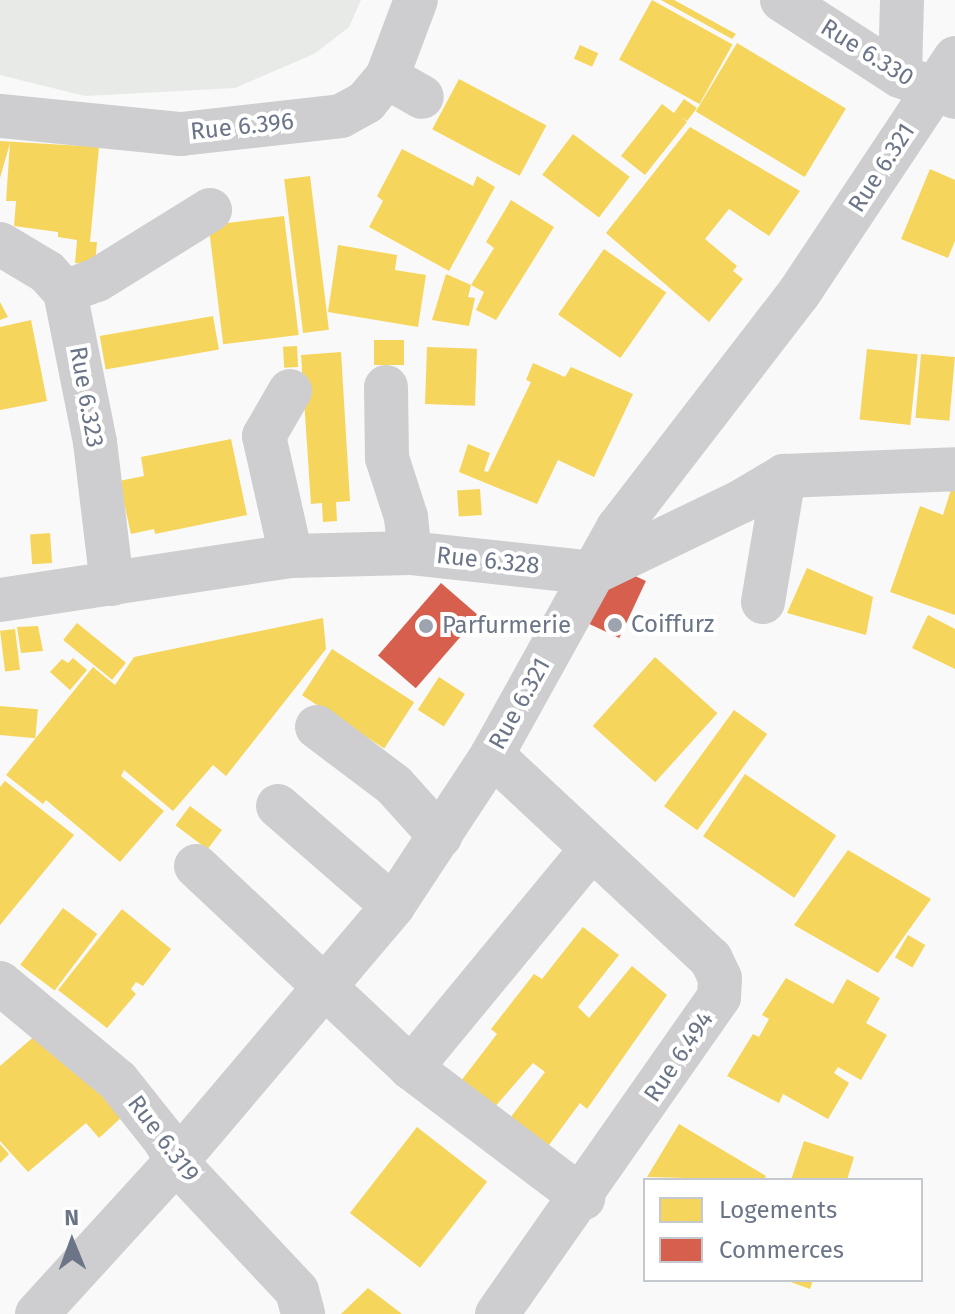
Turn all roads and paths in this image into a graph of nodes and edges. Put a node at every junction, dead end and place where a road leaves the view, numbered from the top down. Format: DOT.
graph roads {
  1 [pos="416,0"];
  2 [pos="782,0"];
  3 [pos="902,0"];
  4 [pos="935,81"];
  5 [pos="0,116"];
  6 [pos="210,210"];
  7 [pos="0,244"];
  8 [pos="65,292"];
  9 [pos="386,387"];
  10 [pos="290,391"];
  11 [pos="955,469"];
  12 [pos="784,476"];
  13 [pos="410,553"];
  14 [pos="291,556"];
  15 [pos="593,573"];
  16 [pos="112,584"];
  17 [pos="0,600"];
  18 [pos="763,602"];
  19 [pos="317,727"];
  20 [pos="492,755"];
  21 [pos="278,806"];
  22 [pos="440,836"];
  23 [pos="591,850"];
  24 [pos="196,866"];
  25 [pos="393,906"];
  26 [pos="0,983"];
  27 [pos="322,988"];
  28 [pos="411,1068"];
  29 [pos="176,1162"];
  30 [pos="583,1198"];
  31 [pos="37,1314"];
  32 [pos="303,1314"];
  33 [pos="497,1314"];
  1 -- 5 [label="street, Rue 6.396"];
  2 -- 4 [label="street, Rue 6.330"];
  3 -- 4 [label="street"];
  4 -- 15 [label="street, Rue 6.321"];
  6 -- 8 [label="street"];
  7 -- 8 [label="street"];
  8 -- 16 [label="street, Rue 6.323"];
  9 -- 13 [label="street"];
  10 -- 14 [label="street"];
  11 -- 12 [label="street"];
  12 -- 15 [label="street"];
  12 -- 18 [label="street"];
  13 -- 14 [label="street, Rue 6.328"];
  13 -- 15 [label="street, Rue 6.328"];
  14 -- 16 [label="street, Rue 6.328"];
  15 -- 20 [label="street, Rue 6.321"];
  16 -- 17 [label="street, Rue 6.328"];
  19 -- 22 [label="street"];
  20 -- 22 [label="street, Rue 6.321"];
  20 -- 23 [label="street, Rue 6.494"];
  21 -- 25 [label="street"];
  22 -- 25 [label="street, Rue 6.321"];
  23 -- 28 [label="street"];
  23 -- 30 [label="street, Rue 6.494"];
  24 -- 27 [label="street"];
  25 -- 27 [label="street, Rue 6.321"];
  26 -- 29 [label="street, Rue 6.319"];
  27 -- 28 [label="street"];
  27 -- 29 [label="street, Rue 6.321"];
  28 -- 30 [label="street"];
  29 -- 31 [label="street, Rue 6.321"];
  29 -- 32 [label="street, Rue 6.319"];
  30 -- 33 [label="street, Rue 6.494"];
}
